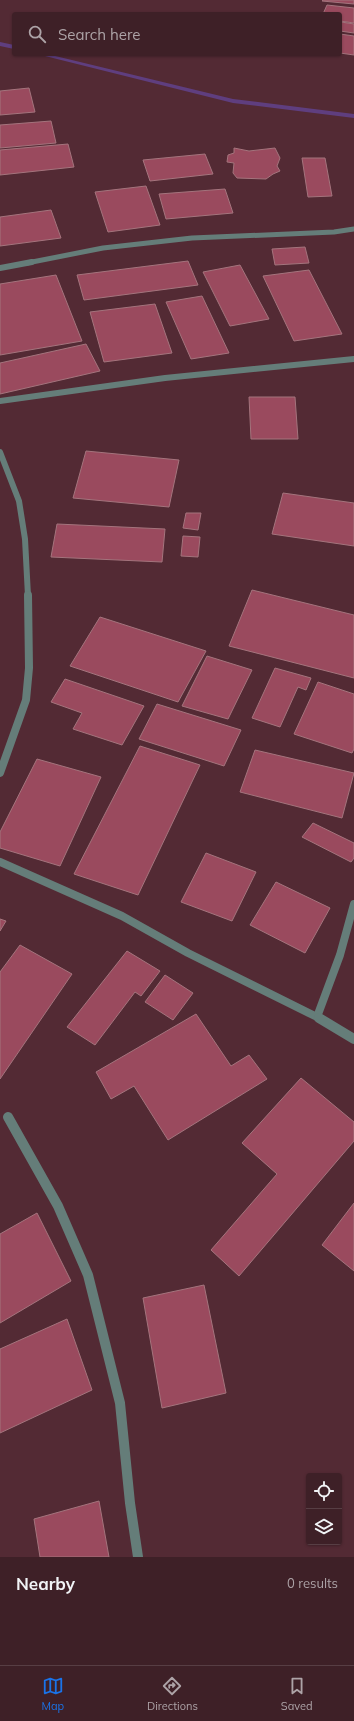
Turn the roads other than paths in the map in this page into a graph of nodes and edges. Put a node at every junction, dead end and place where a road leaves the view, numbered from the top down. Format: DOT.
graph roads {
  1 [pos="354,228"];
  2 [pos="0,268"];
  3 [pos="354,359"];
  4 [pos="0,400"];
  5 [pos="0,452"];
  6 [pos="0,773"];
  7 [pos="0,862"];
  8 [pos="354,904"];
  9 [pos="317,1017"];
  10 [pos="354,1039"];
  11 [pos="8,1117"];
  12 [pos="138,1557"];
  1 -- 2 [label="street"];
  3 -- 4 [label="street"];
  5 -- 6 [label="street"];
  7 -- 9 [label="street"];
  8 -- 9 [label="street"];
  9 -- 10 [label="street"];
  11 -- 12 [label="street"];
}
